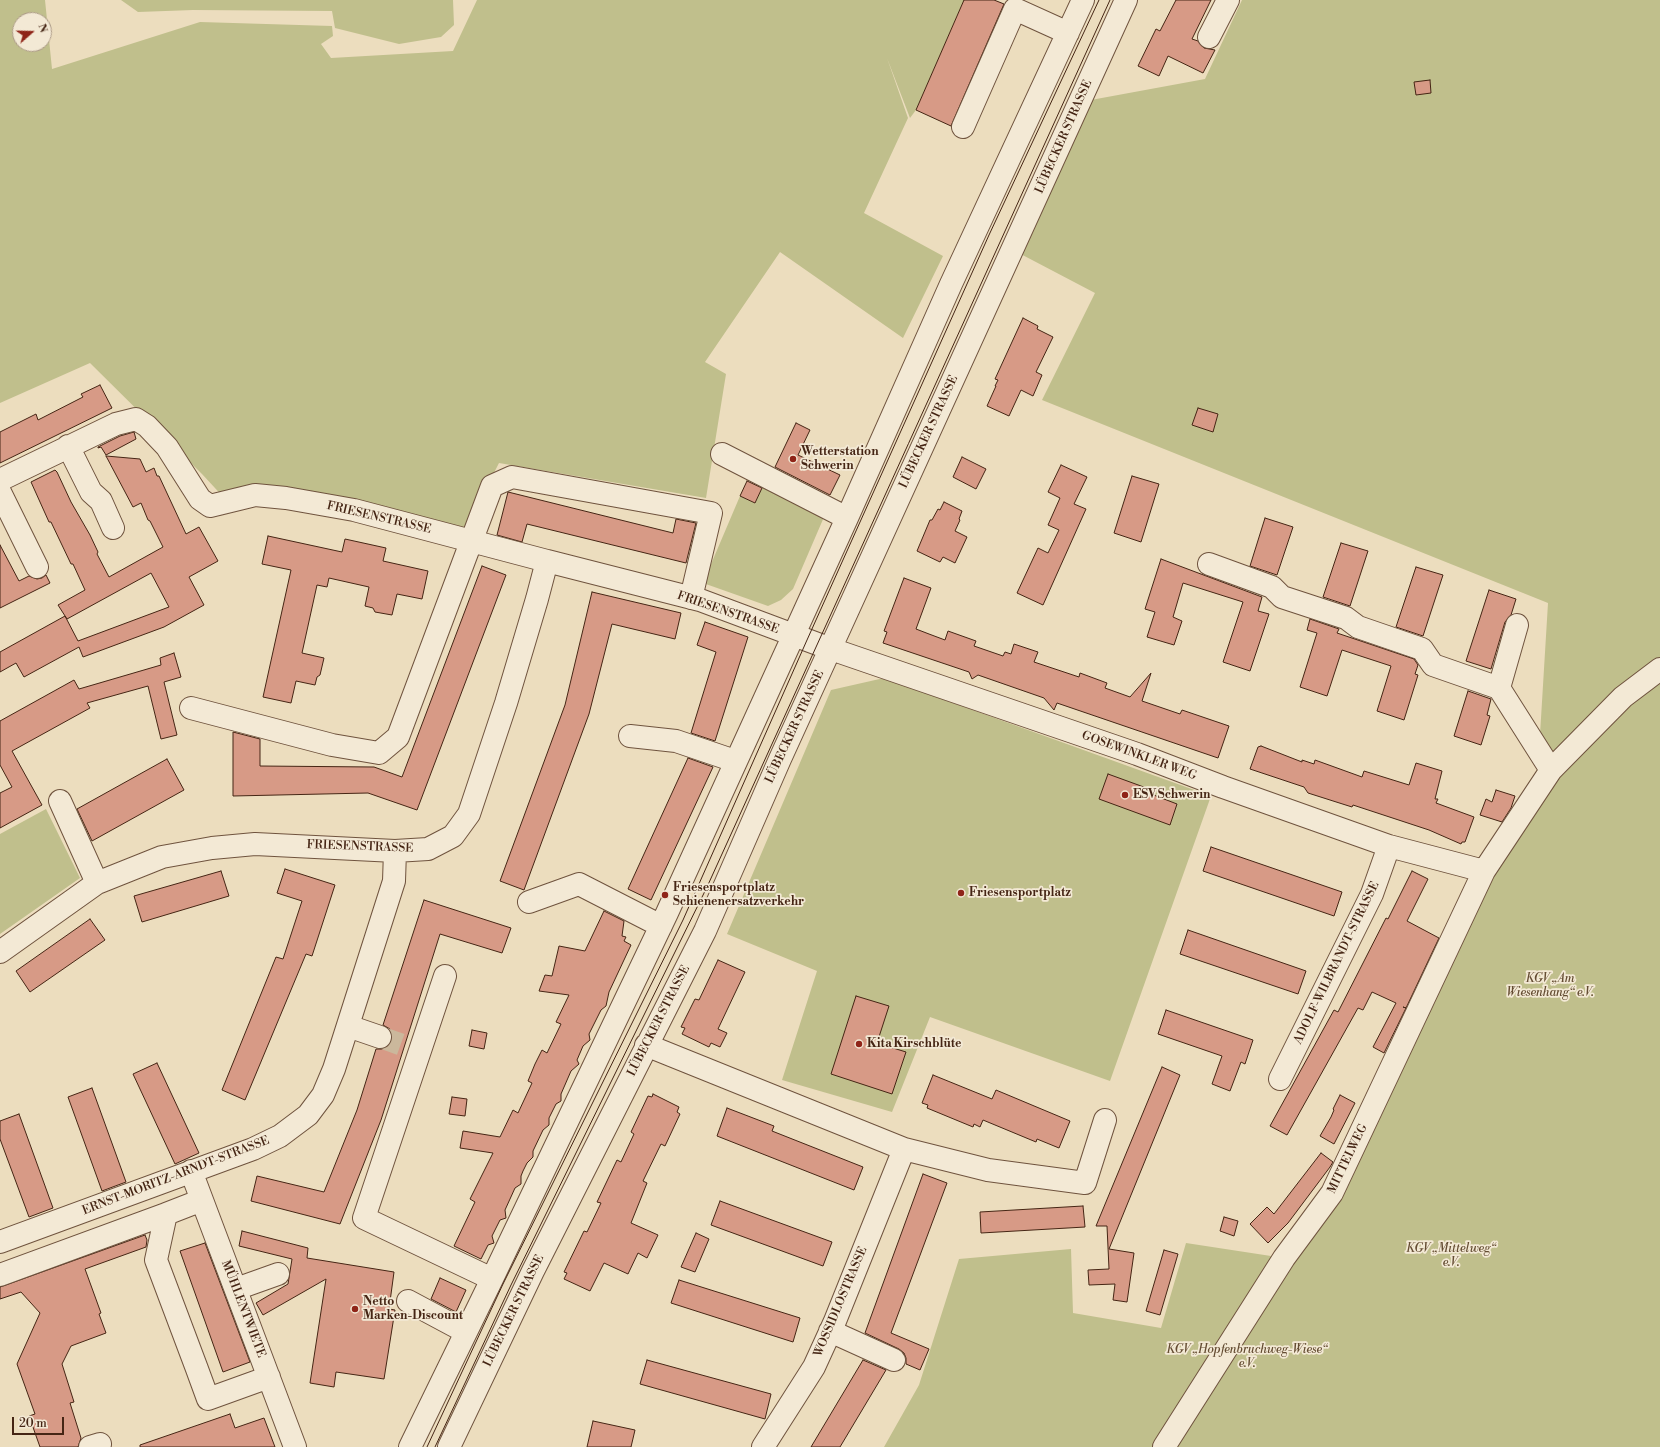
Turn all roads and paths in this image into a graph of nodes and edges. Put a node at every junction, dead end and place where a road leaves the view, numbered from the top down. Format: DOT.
graph roads {
  1 [pos="1083,0"];
  2 [pos="1126,0"];
  3 [pos="1228,0"];
  4 [pos="1033,8"];
  5 [pos="1068,33"];
  6 [pos="1209,37"];
  7 [pos="963,127"];
  8 [pos="68,446"];
  9 [pos="722,454"];
  10 [pos="0,480"];
  11 [pos="0,492"];
  12 [pos="847,518"];
  13 [pos="113,528"];
  14 [pos="471,540"];
  15 [pos="547,561"];
  16 [pos="1209,564"];
  17 [pos="37,567"];
  18 [pos="691,598"];
  19 [pos="1517,625"];
  20 [pos="793,635"];
  21 [pos="831,649"];
  22 [pos="1660,669"];
  23 [pos="1499,688"];
  24 [pos="191,708"];
  25 [pos="630,736"];
  26 [pos="735,761"];
  27 [pos="1551,770"];
  28 [pos="60,802"];
  29 [pos="1389,846"];
  30 [pos="395,851"];
  31 [pos="1484,871"];
  32 [pos="97,883"];
  33 [pos="529,902"];
  34 [pos="661,926"];
  35 [pos="0,952"];
  36 [pos="445,976"];
  37 [pos="348,1026"];
  38 [pos="380,1037"];
  39 [pos="646,1045"];
  40 [pos="1280,1079"];
  41 [pos="1105,1120"];
  42 [pos="904,1149"];
  43 [pos="191,1171"];
  44 [pos="202,1200"];
  45 [pos="166,1214"];
  46 [pos="0,1242"];
  47 [pos="278,1274"];
  48 [pos="0,1275"];
  49 [pos="492,1279"];
  50 [pos="236,1289"];
  51 [pos="408,1301"];
  52 [pos="830,1331"];
  53 [pos="466,1332"];
  54 [pos="894,1360"];
  55 [pos="269,1377"];
  56 [pos="295,1447"];
  57 [pos="410,1447"];
  58 [pos="449,1447"];
  59 [pos="763,1447"];
  60 [pos="1164,1447"];
  1 -- 5 [label="street"];
  2 -- 21 [label="street, LÜBECKER STRASSE"];
  3 -- 6 [label="street"];
  4 -- 5 [label="street"];
  4 -- 7 [label="street"];
  5 -- 12 [label="street"];
  8 -- 10 [label="street"];
  8 -- 13 [label="street"];
  8 -- 14 [label="street, FRIESENSTRASSE"];
  9 -- 12 [label="street"];
  11 -- 17 [label="street"];
  12 -- 20 [label="street"];
  14 -- 15 [label="street, FRIESENSTRASSE"];
  14 -- 18 [label="street"];
  14 -- 24 [label="street"];
  15 -- 18 [label="street, FRIESENSTRASSE"];
  15 -- 30 [label="street, FRIESENSTRASSE"];
  16 -- 23 [label="street"];
  18 -- 20 [label="street, FRIESENSTRASSE"];
  19 -- 23 [label="street"];
  20 -- 21 [label="street, GOSEWINKLER WEG"];
  20 -- 26 [label="street"];
  21 -- 29 [label="street, GOSEWINKLER WEG"];
  21 -- 39 [label="street, LÜBECKER STRASSE"];
  22 -- 27 [label="street"];
  23 -- 27 [label="street"];
  25 -- 26 [label="street"];
  26 -- 34 [label="street"];
  27 -- 31 [label="street"];
  28 -- 32 [label="street"];
  29 -- 31 [label="street, GOSEWINKLER WEG"];
  29 -- 40 [label="street, ADOLF-WILBRANDT-STRASSE"];
  30 -- 32 [label="street, FRIESENSTRASSE"];
  30 -- 37 [label="street, ERNST-MORITZ-ARNDT-STRASSE"];
  31 -- 60 [label="street, MITTELWEG"];
  32 -- 35 [label="street, FRIESENSTRASSE"];
  33 -- 34 [label="street"];
  34 -- 49 [label="street"];
  36 -- 49 [label="street"];
  37 -- 38 [label="street"];
  37 -- 43 [label="street, ERNST-MORITZ-ARNDT-STRASSE"];
  39 -- 42 [label="street"];
  39 -- 58 [label="street, LÜBECKER STRASSE"];
  41 -- 42 [label="street"];
  42 -- 52 [label="street, WOSSIDLOSTRASSE"];
  43 -- 44 [label="street, MÜHLENTWIETE"];
  43 -- 46 [label="street, ERNST-MORITZ-ARNDT-STRASSE"];
  44 -- 45 [label="street"];
  44 -- 50 [label="street, MÜHLENTWIETE"];
  45 -- 48 [label="street"];
  45 -- 55 [label="street"];
  47 -- 50 [label="street"];
  49 -- 53 [label="street"];
  50 -- 55 [label="street, MÜHLENTWIETE"];
  51 -- 53 [label="street"];
  52 -- 54 [label="street"];
  52 -- 59 [label="street, WOSSIDLOSTRASSE"];
  53 -- 57 [label="street"];
  55 -- 56 [label="street, MÜHLENTWIETE"];
}
